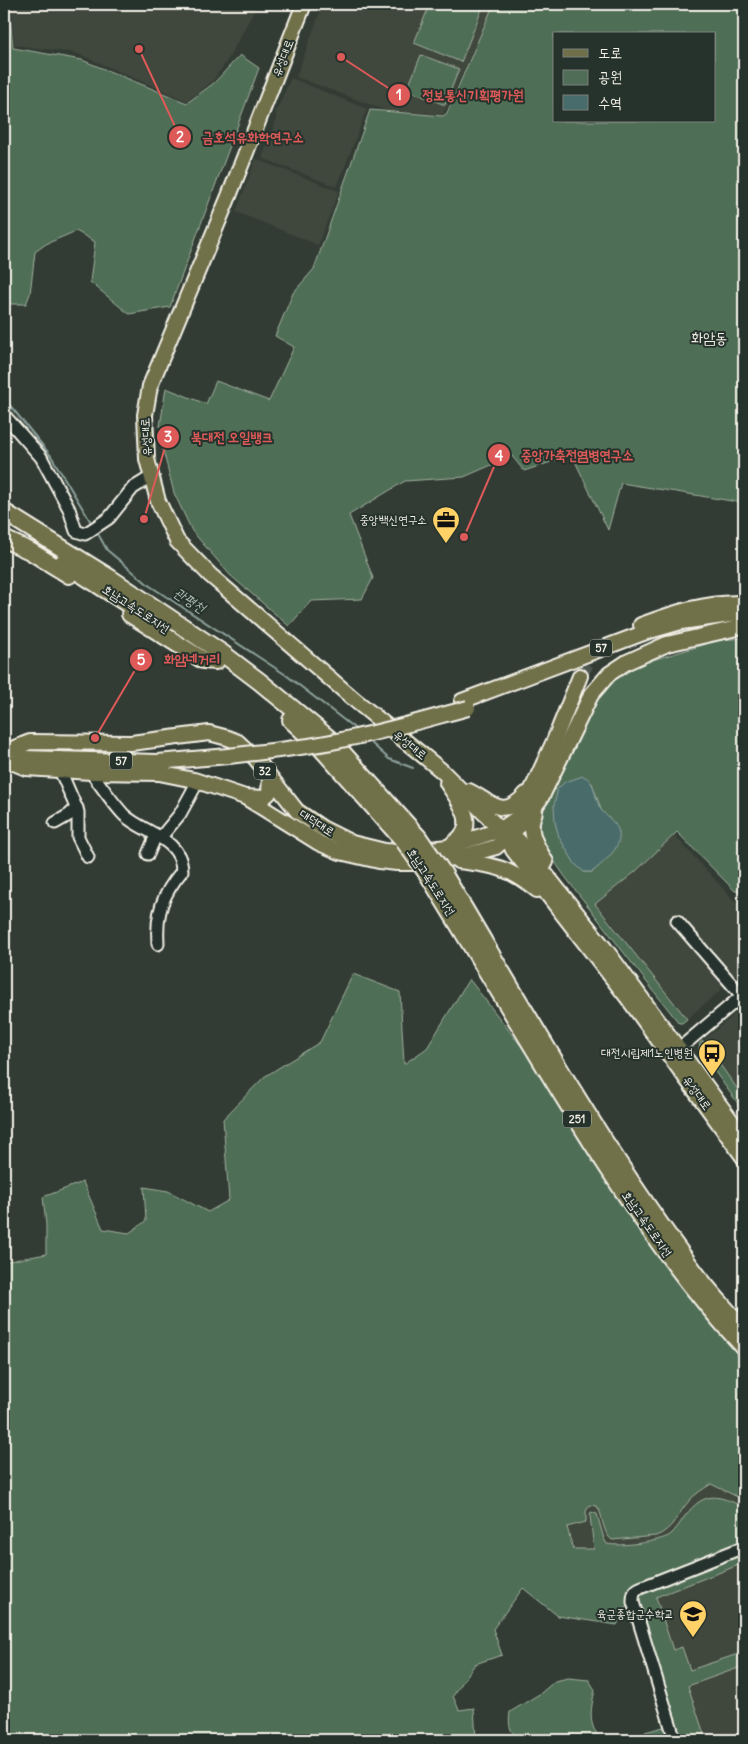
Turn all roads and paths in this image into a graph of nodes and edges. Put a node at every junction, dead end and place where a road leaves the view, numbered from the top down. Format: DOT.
graph roads {
  1 [pos="304,4"];
  2 [pos="4,415"];
  3 [pos="152,477"];
  4 [pos="4,512"];
  5 [pos="4,525"];
  6 [pos="4,539"];
  7 [pos="744,603"];
  8 [pos="744,613"];
  9 [pos="744,624"];
  10 [pos="622,634"];
  11 [pos="216,661"];
  12 [pos="580,676"];
  13 [pos="465,704"];
  14 [pos="8,756"];
  15 [pos="436,766"];
  16 [pos="60,770"];
  17 [pos="91,772"];
  18 [pos="270,777"];
  19 [pos="198,781"];
  20 [pos="458,786"];
  21 [pos="537,792"];
  22 [pos="245,797"];
  23 [pos="77,808"];
  24 [pos="55,823"];
  25 [pos="504,833"];
  26 [pos="158,836"];
  27 [pos="411,839"];
  28 [pos="148,854"];
  29 [pos="88,857"];
  30 [pos="442,864"];
  31 [pos="563,896"];
  32 [pos="565,916"];
  33 [pos="677,921"];
  34 [pos="158,944"];
  35 [pos="743,995"];
  36 [pos="675,1052"];
  37 [pos="744,1138"];
  38 [pos="744,1158"];
  39 [pos="744,1331"];
  40 [pos="744,1347"];
  41 [pos="744,1548"];
  42 [pos="675,1740"];
  1 -- 3 [label="main road, 유성대로"];
  2 -- 3 [label="street"];
  3 -- 15 [label="main road, 유성대로"];
  4 -- 27 [label="highway, 호남고속도로지선 / 251"];
  5 -- 11 [label="highway, 호남고속도로지선 / 251"];
  6 -- 11 [label="highway"];
  7 -- 10 [label="main road"];
  8 -- 13 [label="main road, 57"];
  9 -- 13 [label="main road, 57"];
  9 -- 21 [label="main road"];
  11 -- 27 [label="highway, 호남고속도로지선 / 251"];
  12 -- 21 [label="main road"];
  13 -- 14 [label="main road, 57"];
  14 -- 16 [label="main road, 대덕대로 / 32"];
  14 -- 18 [label="main road, 대덕대로 / 32"];
  15 -- 20 [label="main road, 유성대로"];
  15 -- 30 [label="main road"];
  16 -- 17 [label="main road, 대덕대로 / 32"];
  16 -- 23 [label="street"];
  17 -- 19 [label="main road, 대덕대로 / 32"];
  17 -- 26 [label="street"];
  18 -- 22 [label="main road"];
  18 -- 30 [label="main road, 대덕대로 / 32"];
  19 -- 22 [label="main road, 대덕대로 / 32"];
  19 -- 26 [label="street"];
  20 -- 21 [label="main road"];
  20 -- 25 [label="main road, 유성대로"];
  21 -- 25 [label="main road, 대덕대로"];
  21 -- 31 [label="main road"];
  22 -- 30 [label="main road, 대덕대로 / 32"];
  23 -- 24 [label="street"];
  23 -- 29 [label="street"];
  25 -- 30 [label="main road, 대덕대로"];
  25 -- 30 [label="main road"];
  25 -- 31 [label="main road, 유성대로 / 32"];
  25 -- 32 [label="main road, 유성대로 / 32"];
  26 -- 28 [label="street"];
  26 -- 34 [label="street"];
  27 -- 30 [label="highway, 호남고속도로지선 / 251, bridge"];
  30 -- 32 [label="main road, 32"];
  30 -- 39 [label="highway, 호남고속도로지선 / 251"];
  30 -- 40 [label="highway, 호남고속도로지선 / 251"];
  31 -- 36 [label="main road, 유성대로 / 32"];
  32 -- 36 [label="main road, 유성대로 / 32"];
  33 -- 35 [label="street"];
  35 -- 36 [label="street"];
  36 -- 37 [label="main road, 유성대로 / 32"];
  36 -- 38 [label="main road, 유성대로 / 32"];
  41 -- 42 [label="street"];
}
